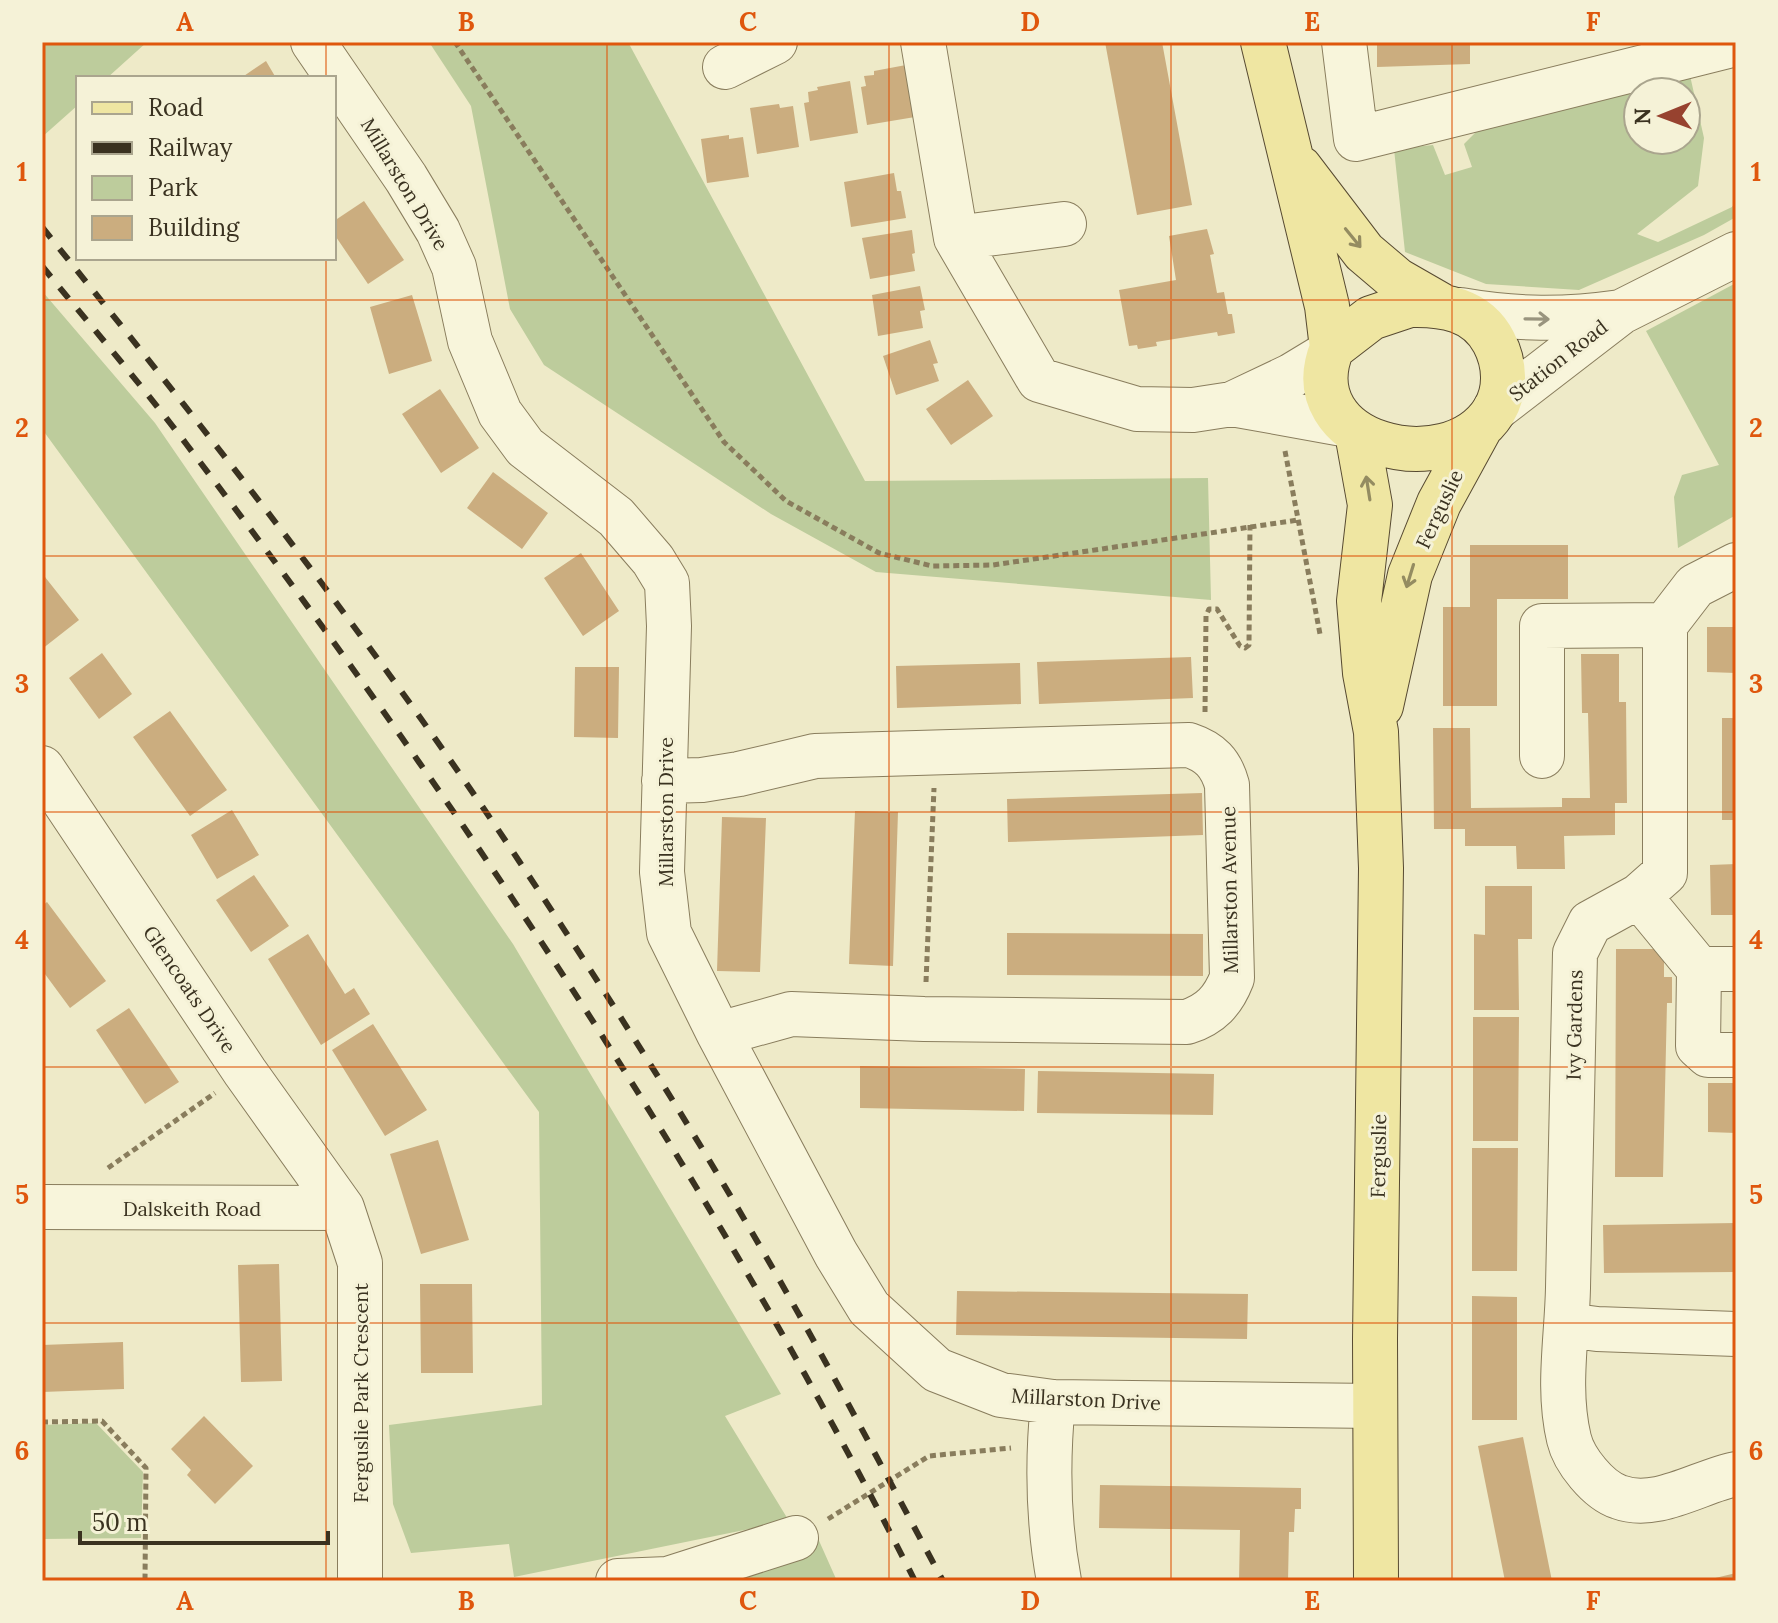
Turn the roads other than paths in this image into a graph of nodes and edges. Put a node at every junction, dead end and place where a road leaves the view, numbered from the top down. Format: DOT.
graph roads {
  1 [pos="313,42"];
  2 [pos="775,42"];
  3 [pos="923,42"];
  4 [pos="1263,42"];
  5 [pos="1344,42"];
  6 [pos="1708,47"];
  7 [pos="725,67"];
  8 [pos="1289,153"];
  9 [pos="1064,224"];
  10 [pos="956,238"];
  11 [pos="1736,254"];
  12 [pos="1452,308"];
  13 [pos="1621,312"];
  14 [pos="1330,350"];
  15 [pos="1232,404"];
  16 [pos="1487,419"];
  17 [pos="1350,429"];
  18 [pos="1736,565"];
  19 [pos="1665,625"];
  20 [pos="1376,732"];
  21 [pos="1542,756"];
  22 [pos="42,768"];
  23 [pos="664,781"];
  24 [pos="1639,896"];
  25 [pos="1717,969"];
  26 [pos="719,1034"];
  27 [pos="1736,1055"];
  28 [pos="61,1208"];
  29 [pos="342,1208"];
  30 [pos="1567,1325"];
  31 [pos="1736,1334"];
  32 [pos="1375,1406"];
  33 [pos="1052,1423"];
  34 [pos="1736,1474"];
  35 [pos="796,1538"];
  36 [pos="360,1581"];
  37 [pos="618,1581"];
  38 [pos="1059,1581"];
  39 [pos="1376,1581"];
  1 -- 23 [label="street, Millarston Drive"];
  2 -- 7 [label="street"];
  3 -- 10 [label="street"];
  4 -- 8 [label="main road"];
  5 -- 6 [label="street"];
  8 -- 12 [label="main road, one-way"];
  8 -- 14 [label="main road"];
  9 -- 10 [label="street"];
  10 -- 15 [label="street"];
  11 -- 13 [label="street, Station Road"];
  12 -- 13 [label="street, Station Road, one-way"];
  12 -- 14 [label="main road"];
  12 -- 16 [label="main road"];
  13 -- 16 [label="street, Station Road"];
  14 -- 15 [label="street"];
  14 -- 17 [label="main road"];
  15 -- 17 [label="street"];
  16 -- 17 [label="main road"];
  16 -- 20 [label="main road, Ferguslie, one-way"];
  20 -- 17 [label="main road, Ferguslie, one-way"];
  18 -- 19 [label="street"];
  19 -- 21 [label="street"];
  19 -- 24 [label="street, Ivy Gardens"];
  20 -- 32 [label="main road, Ferguslie"];
  22 -- 29 [label="street, Glencoats Drive"];
  23 -- 26 [label="street, Millarston Drive"];
  23 -- 26 [label="street, Millarston Avenue"];
  24 -- 25 [label="street"];
  24 -- 30 [label="street, Ivy Gardens"];
  25 -- 27 [label="street"];
  26 -- 33 [label="street, Millarston Drive"];
  28 -- 29 [label="street, Dalskeith Road"];
  29 -- 36 [label="street, Ferguslie Park Crescent"];
  30 -- 31 [label="street"];
  30 -- 34 [label="street, Ivy Gardens"];
  32 -- 33 [label="street, Millarston Drive"];
  32 -- 39 [label="main road, Ferguslie"];
  33 -- 38 [label="street"];
  35 -- 37 [label="street"];
}
